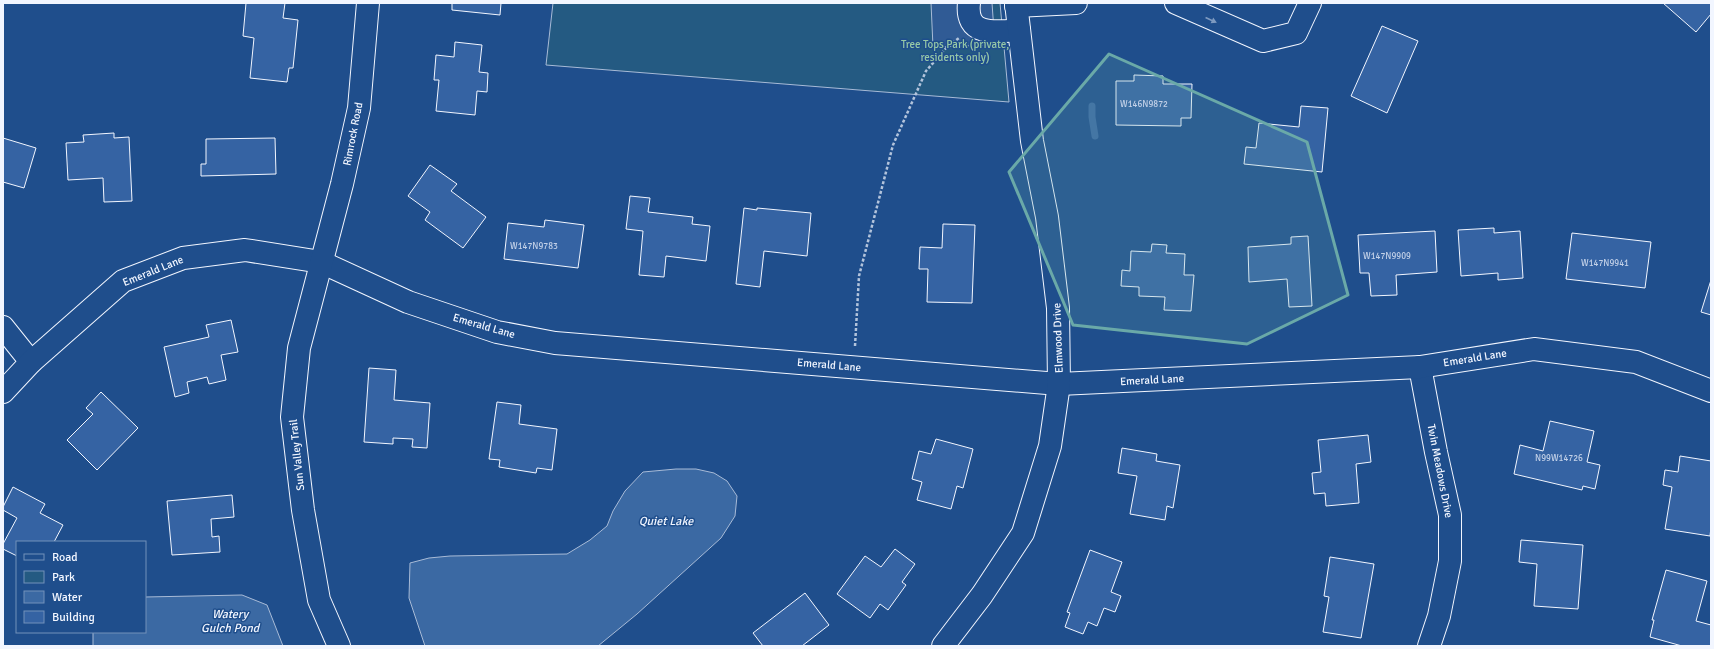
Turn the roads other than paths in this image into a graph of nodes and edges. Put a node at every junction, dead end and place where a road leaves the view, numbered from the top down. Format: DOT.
graph roads {
  1 [pos="368,3"];
  2 [pos="969,3"];
  3 [pos="1076,3"];
  4 [pos="1176,3"];
  5 [pos="1310,3"];
  6 [pos="1016,4"];
  7 [pos="1019,30"];
  8 [pos="321,262"];
  9 [pos="3,326"];
  10 [pos="31,362"];
  11 [pos="1420,367"];
  12 [pos="1059,384"];
  13 [pos="1711,391"];
  14 [pos="3,392"];
  15 [pos="339,646"];
  16 [pos="943,646"];
  17 [pos="1429,646"];
  1 -- 8 [label="street, Rimrock Road"];
  2 -- 7 [label="street"];
  3 -- 6 [label="street"];
  4 -- 5 [label="street, one-way"];
  6 -- 7 [label="street, Elmwood Drive"];
  7 -- 12 [label="street, Elmwood Drive"];
  8 -- 10 [label="street, Emerald Lane"];
  8 -- 12 [label="street, Emerald Lane"];
  8 -- 15 [label="street, Sun Valley Trail"];
  9 -- 10 [label="street"];
  10 -- 14 [label="street, Emerald Lane"];
  11 -- 12 [label="street, Emerald Lane"];
  11 -- 13 [label="street, Emerald Lane"];
  11 -- 17 [label="street, Twin Meadows Drive"];
  12 -- 16 [label="street, Elmwood Drive"];
}
